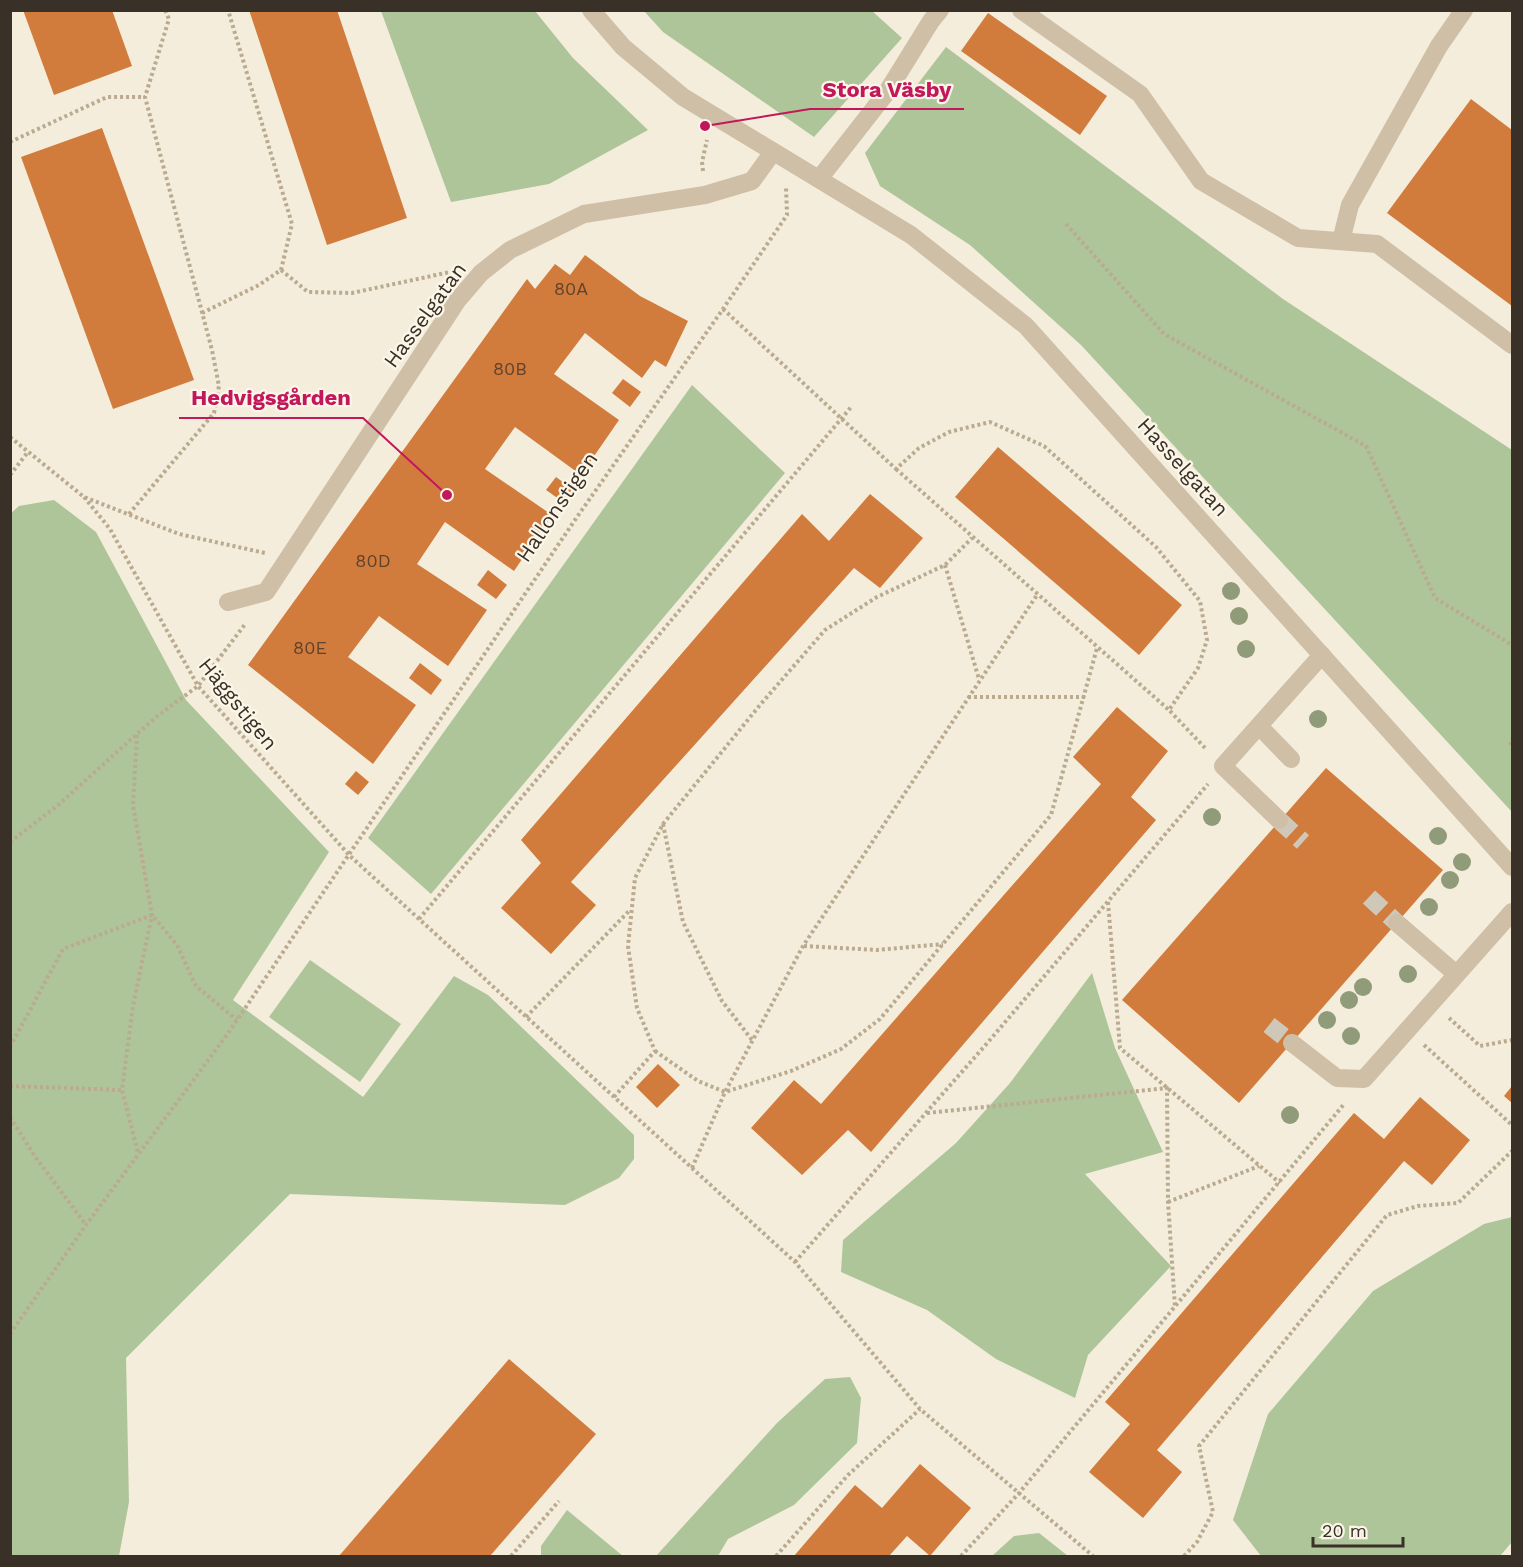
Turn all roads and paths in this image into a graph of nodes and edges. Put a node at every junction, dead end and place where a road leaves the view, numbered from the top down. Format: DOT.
graph roads {
  1 [pos="165,10"];
  2 [pos="228,10"];
  3 [pos="591,10"];
  4 [pos="1021,10"];
  5 [pos="1464,10"];
  6 [pos="930,14"];
  7 [pos="145,97"];
  8 [pos="708,136"];
  9 [pos="10,141"];
  10 [pos="773,153"];
  11 [pos="819,179"];
  12 [pos="785,181"];
  13 [pos="705,195"];
  14 [pos="1066,224"];
  15 [pos="1341,242"];
  16 [pos="281,270"];
  17 [pos="481,273"];
  18 [pos="723,309"];
  19 [pos="202,313"];
  20 [pos="1512,345"];
  21 [pos="852,406"];
  22 [pos="842,418"];
  23 [pos="10,437"];
  24 [pos="28,452"];
  25 [pos="896,469"];
  26 [pos="10,476"];
  27 [pos="84,497"];
  28 [pos="129,514"];
  29 [pos="972,538"];
  30 [pos="289,558"];
  31 [pos="945,565"];
  32 [pos="266,592"];
  33 [pos="1036,595"];
  34 [pos="228,602"];
  35 [pos="1512,645"];
  36 [pos="1097,648"];
  37 [pos="1322,655"];
  38 [pos="979,680"];
  39 [pos="198,686"];
  40 [pos="968,697"];
  41 [pos="1086,697"];
  42 [pos="1169,710"];
  43 [pos="1259,726"];
  44 [pos="137,735"];
  45 [pos="1512,739"];
  46 [pos="1510,745"];
  47 [pos="1292,759"];
  48 [pos="1223,766"];
  49 [pos="1280,820"];
  50 [pos="663,824"];
  51 [pos="10,842"];
  52 [pos="350,856"];
  53 [pos="1512,867"];
  54 [pos="1108,902"];
  55 [pos="630,910"];
  56 [pos="1512,912"];
  57 [pos="152,915"];
  58 [pos="419,919"];
  59 [pos="1397,923"];
  60 [pos="944,944"];
  61 [pos="803,946"];
  62 [pos="1455,973"];
  63 [pos="1431,1002"];
  64 [pos="526,1017"];
  65 [pos="237,1020"];
  66 [pos="1407,1029"];
  67 [pos="752,1040"];
  68 [pos="1512,1040"];
  69 [pos="1292,1043"];
  70 [pos="10,1047"];
  71 [pos="655,1051"];
  72 [pos="1364,1079"];
  73 [pos="10,1086"];
  74 [pos="1167,1089"];
  75 [pos="122,1090"];
  76 [pos="725,1092"];
  77 [pos="614,1097"];
  78 [pos="926,1113"];
  79 [pos="10,1117"];
  80 [pos="1512,1125"];
  81 [pos="1512,1151"];
  82 [pos="138,1153"];
  83 [pos="1259,1166"];
  84 [pos="692,1168"];
  85 [pos="1280,1183"];
  86 [pos="1168,1202"];
  87 [pos="86,1225"];
  88 [pos="795,1262"];
  89 [pos="1175,1307"];
  90 [pos="10,1334"];
  91 [pos="920,1409"];
  92 [pos="1019,1493"];
  93 [pos="559,1501"];
  94 [pos="512,1557"];
  95 [pos="776,1557"];
  96 [pos="961,1557"];
  97 [pos="1094,1557"];
  98 [pos="1184,1557"];
  1 -- 7 [label="path"];
  2 -- 16 [label="path"];
  3 -- 10 [label="street, Hasselgatan"];
  4 -- 15 [label="street"];
  5 -- 15 [label="street"];
  6 -- 11 [label="street"];
  7 -- 9 [label="path"];
  7 -- 19 [label="path"];
  8 -- 13 [label="path"];
  10 -- 11 [label="street, Hasselgatan"];
  10 -- 13 [label="street, Hasselgatan"];
  11 -- 37 [label="street, Hasselgatan"];
  12 -- 18 [label="path, Hallonstigen"];
  13 -- 17 [label="street, Hasselgatan"];
  14 -- 35 [label="path"];
  15 -- 20 [label="street"];
  16 -- 17 [label="path"];
  16 -- 19 [label="path"];
  17 -- 30 [label="street, Hasselgatan"];
  18 -- 22 [label="path"];
  18 -- 52 [label="path, Hallonstigen"];
  19 -- 28 [label="path"];
  21 -- 22 [label="path"];
  22 -- 25 [label="path"];
  22 -- 58 [label="path"];
  23 -- 24 [label="path"];
  24 -- 26 [label="path"];
  24 -- 27 [label="path"];
  25 -- 29 [label="path"];
  25 -- 42 [label="path"];
  27 -- 28 [label="path"];
  27 -- 39 [label="path, Häggstigen"];
  28 -- 30 [label="path"];
  29 -- 31 [label="path"];
  29 -- 33 [label="path"];
  30 -- 32 [label="street, Hasselgatan"];
  31 -- 38 [label="path"];
  31 -- 50 [label="path"];
  32 -- 34 [label="street"];
  32 -- 39 [label="path"];
  33 -- 36 [label="path"];
  33 -- 38 [label="path"];
  36 -- 41 [label="path"];
  36 -- 42 [label="path"];
  37 -- 43 [label="street"];
  37 -- 53 [label="street, Hasselgatan"];
  38 -- 40 [label="path"];
  39 -- 44 [label="path"];
  39 -- 52 [label="path, Häggstigen"];
  40 -- 41 [label="path"];
  40 -- 61 [label="path"];
  41 -- 60 [label="path"];
  42 -- 48 [label="path"];
  43 -- 47 [label="street"];
  43 -- 48 [label="street"];
  44 -- 51 [label="path"];
  44 -- 57 [label="path"];
  45 -- 46 [label="path"];
  48 -- 49 [label="street"];
  48 -- 54 [label="path"];
  50 -- 55 [label="path"];
  50 -- 67 [label="path"];
  52 -- 58 [label="path, Häggstigen"];
  52 -- 65 [label="path, Hallonstigen"];
  54 -- 74 [label="path"];
  54 -- 78 [label="path"];
  55 -- 64 [label="path"];
  55 -- 71 [label="path"];
  56 -- 62 [label="street"];
  57 -- 65 [label="path"];
  57 -- 70 [label="path"];
  57 -- 75 [label="path"];
  58 -- 64 [label="path, Häggstigen"];
  59 -- 62 [label="street"];
  60 -- 61 [label="path"];
  60 -- 76 [label="path"];
  61 -- 67 [label="path"];
  62 -- 63 [label="street"];
  63 -- 66 [label="street"];
  63 -- 68 [label="path"];
  64 -- 77 [label="path, Häggstigen"];
  65 -- 82 [label="path, Hallonstigen"];
  66 -- 72 [label="street"];
  66 -- 80 [label="path"];
  67 -- 76 [label="path"];
  69 -- 72 [label="street"];
  71 -- 76 [label="path"];
  71 -- 77 [label="path"];
  72 -- 85 [label="path"];
  73 -- 75 [label="path"];
  74 -- 78 [label="path"];
  74 -- 83 [label="path"];
  74 -- 86 [label="path"];
  75 -- 82 [label="path"];
  76 -- 84 [label="path"];
  77 -- 84 [label="path, Häggstigen"];
  78 -- 88 [label="path"];
  79 -- 87 [label="path"];
  81 -- 98 [label="path"];
  82 -- 87 [label="path, Hallonstigen"];
  83 -- 85 [label="path"];
  83 -- 86 [label="path"];
  84 -- 88 [label="path, Häggstigen"];
  85 -- 89 [label="path"];
  86 -- 89 [label="path"];
  87 -- 90 [label="path, Hallonstigen"];
  88 -- 91 [label="path, Häggstigen"];
  89 -- 92 [label="path"];
  91 -- 92 [label="path, Häggstigen"];
  91 -- 95 [label="path"];
  92 -- 96 [label="path"];
  92 -- 97 [label="path, Häggstigen"];
  93 -- 94 [label="path"];
}
